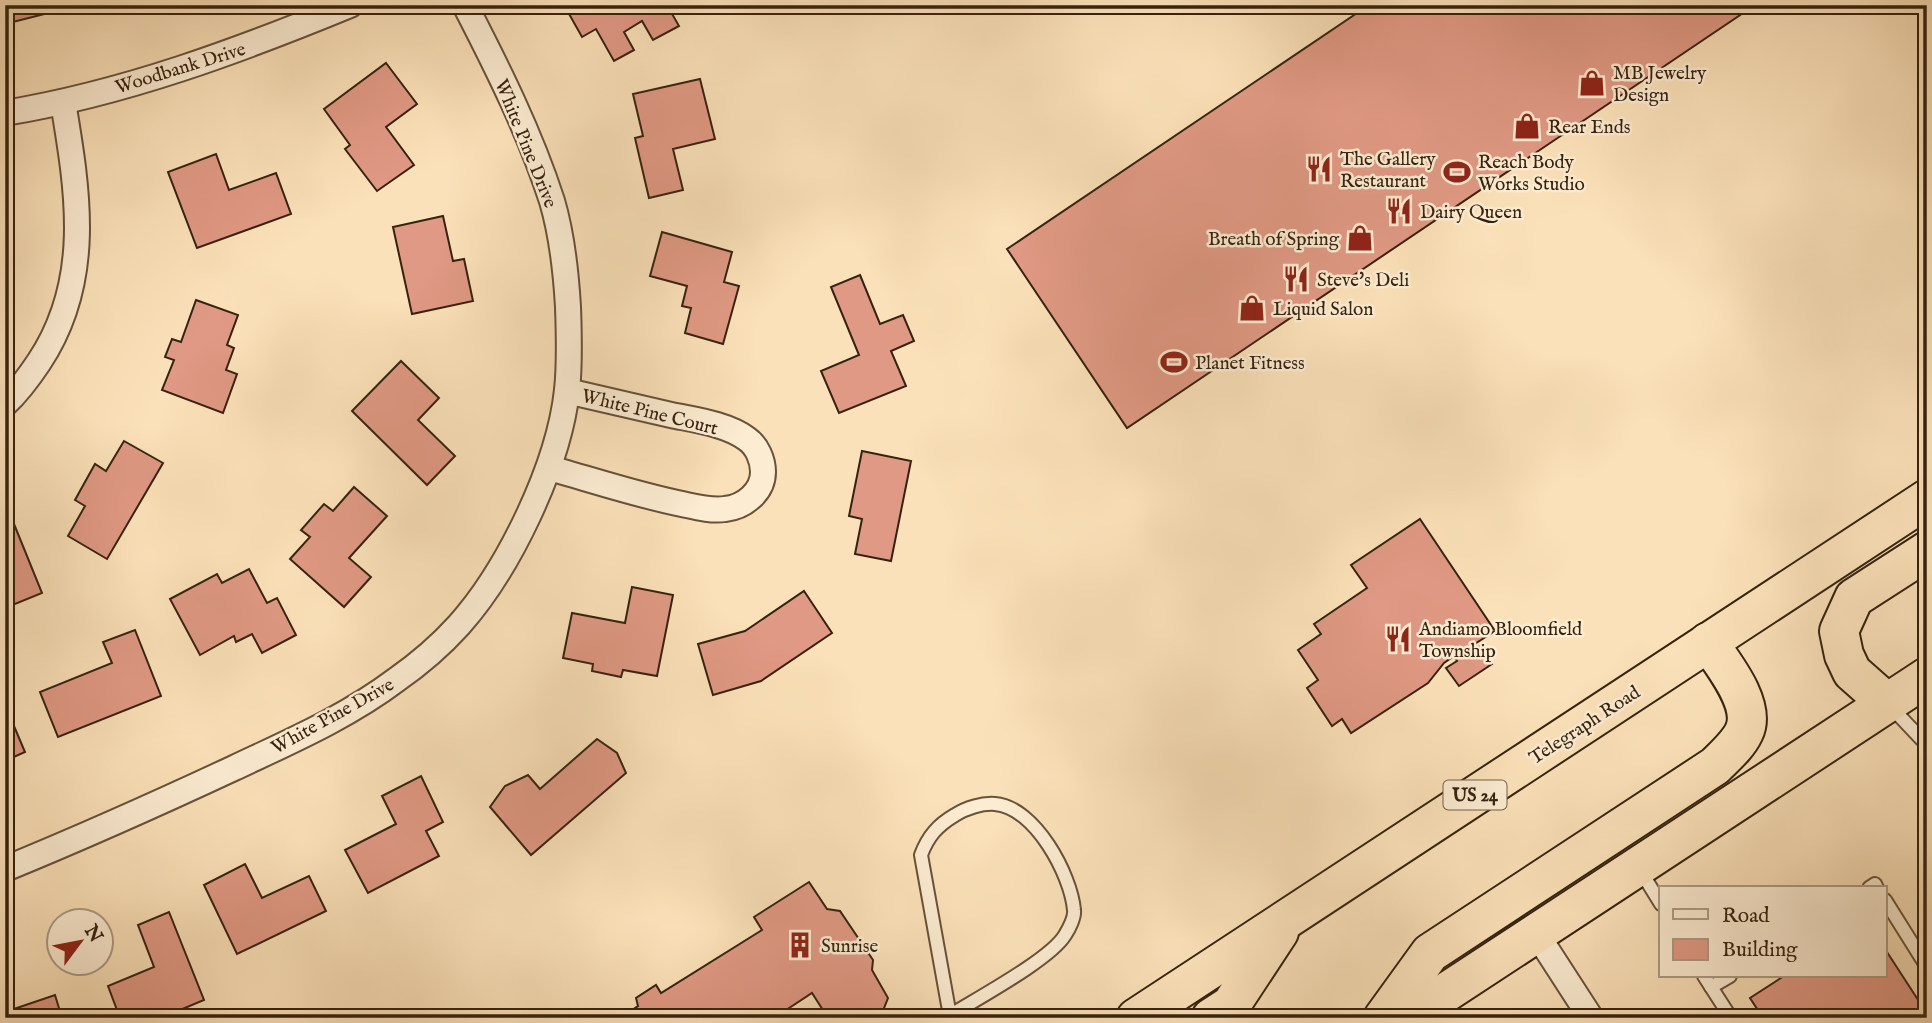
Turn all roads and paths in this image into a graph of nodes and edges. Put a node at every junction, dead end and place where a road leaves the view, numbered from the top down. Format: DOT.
graph roads {
  1 [pos="350,5"];
  2 [pos="465,5"];
  3 [pos="63,102"];
  4 [pos="5,113"];
  5 [pos="567,391"];
  6 [pos="5,404"];
  7 [pos="548,468"];
  8 [pos="1927,499"];
  9 [pos="1927,551"];
  10 [pos="1709,642"];
  11 [pos="1927,677"];
  12 [pos="1887,703"];
  13 [pos="1927,745"];
  14 [pos="1638,866"];
  15 [pos="5,869"];
  16 [pos="1659,901"];
  17 [pos="1886,902"];
  18 [pos="1287,919"];
  19 [pos="1536,933"];
  20 [pos="1927,967"];
  21 [pos="1708,982"];
  22 [pos="1927,1014"];
  23 [pos="948,1017"];
  24 [pos="1136,1018"];
  25 [pos="1211,1018"];
  26 [pos="1383,1018"];
  27 [pos="1407,1018"];
  28 [pos="1591,1018"];
  29 [pos="1731,1018"];
  30 [pos="1920,1018"];
  1 -- 3 [label="street, Woodbank Drive"];
  2 -- 5 [label="street, White Pine Drive"];
  3 -- 4 [label="street, Woodbank Drive"];
  3 -- 6 [label="street"];
  5 -- 7 [label="street, White Pine Drive"];
  5 -- 7 [label="street, White Pine Court"];
  7 -- 15 [label="street, White Pine Drive"];
  8 -- 10 [label="highway, Telegraph Road / US 24"];
  9 -- 12 [label="highway"];
  10 -- 18 [label="highway, Telegraph Road / US 24"];
  10 -- 26 [label="highway"];
  11 -- 12 [label="highway"];
  12 -- 13 [label="lane"];
  12 -- 14 [label="highway"];
  14 -- 16 [label="lane"];
  14 -- 19 [label="highway"];
  17 -- 20 [label="lane"];
  18 -- 24 [label="highway, Telegraph Road / US 24"];
  18 -- 25 [label="highway"];
  19 -- 27 [label="highway"];
  19 -- 28 [label="street"];
  21 -- 29 [label="lane"];
  22 -- 30 [label="lane"];
  23 -- 23 [label="lane"];
}
